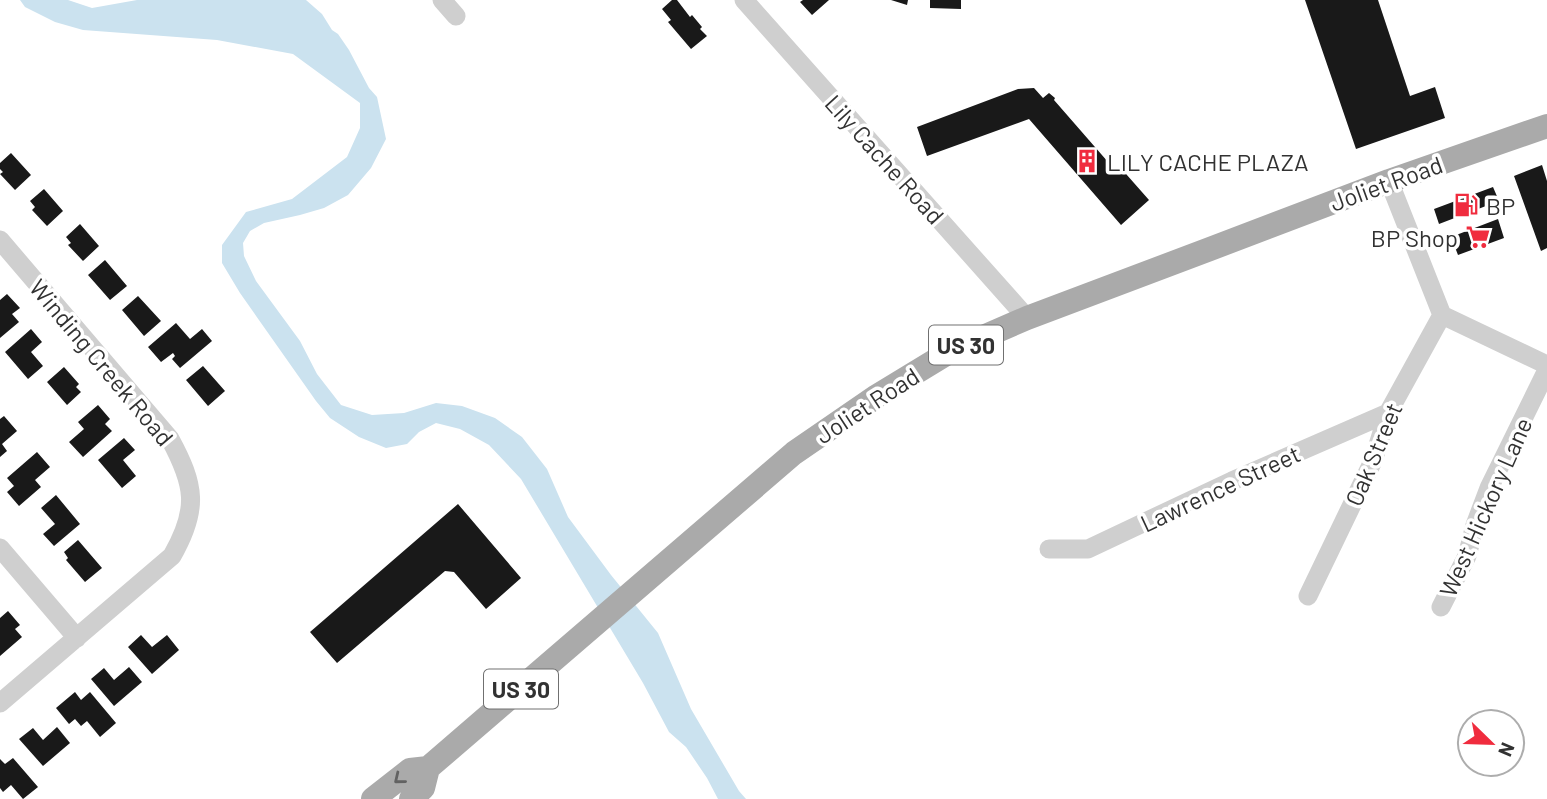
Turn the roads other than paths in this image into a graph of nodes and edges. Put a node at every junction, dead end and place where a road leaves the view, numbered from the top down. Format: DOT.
graph roads {
  1 [pos="442,0"];
  2 [pos="744,0"];
  3 [pos="456,16"];
  4 [pos="1547,126"];
  5 [pos="1389,181"];
  6 [pos="0,240"];
  7 [pos="1442,315"];
  8 [pos="1027,318"];
  9 [pos="1547,368"];
  10 [pos="1388,413"];
  11 [pos="0,548"];
  12 [pos="1049,549"];
  13 [pos="1308,596"];
  14 [pos="1441,607"];
  15 [pos="77,638"];
  16 [pos="0,703"];
  17 [pos="428,768"];
  18 [pos="373,799"];
  19 [pos="411,799"];
  1 -- 3 [label="street"];
  2 -- 8 [label="street, Lily Cache Road"];
  4 -- 5 [label="main road, Joliet Road / US 30"];
  5 -- 7 [label="street"];
  5 -- 8 [label="main road, Joliet Road / US 30"];
  6 -- 15 [label="street, Winding Creek Road"];
  7 -- 9 [label="street"];
  7 -- 10 [label="street, Oak Street"];
  8 -- 17 [label="main road, Joliet Road / US 30"];
  9 -- 14 [label="street, West Hickory Lane"];
  10 -- 12 [label="street, Lawrence Street"];
  10 -- 13 [label="street, Oak Street"];
  11 -- 15 [label="street"];
  15 -- 16 [label="street, Winding Creek Road"];
  17 -- 18 [label="main road, Joliet Road / US 30, one-way"];
  17 -- 19 [label="main road, Joliet Road / US 30"];
}
